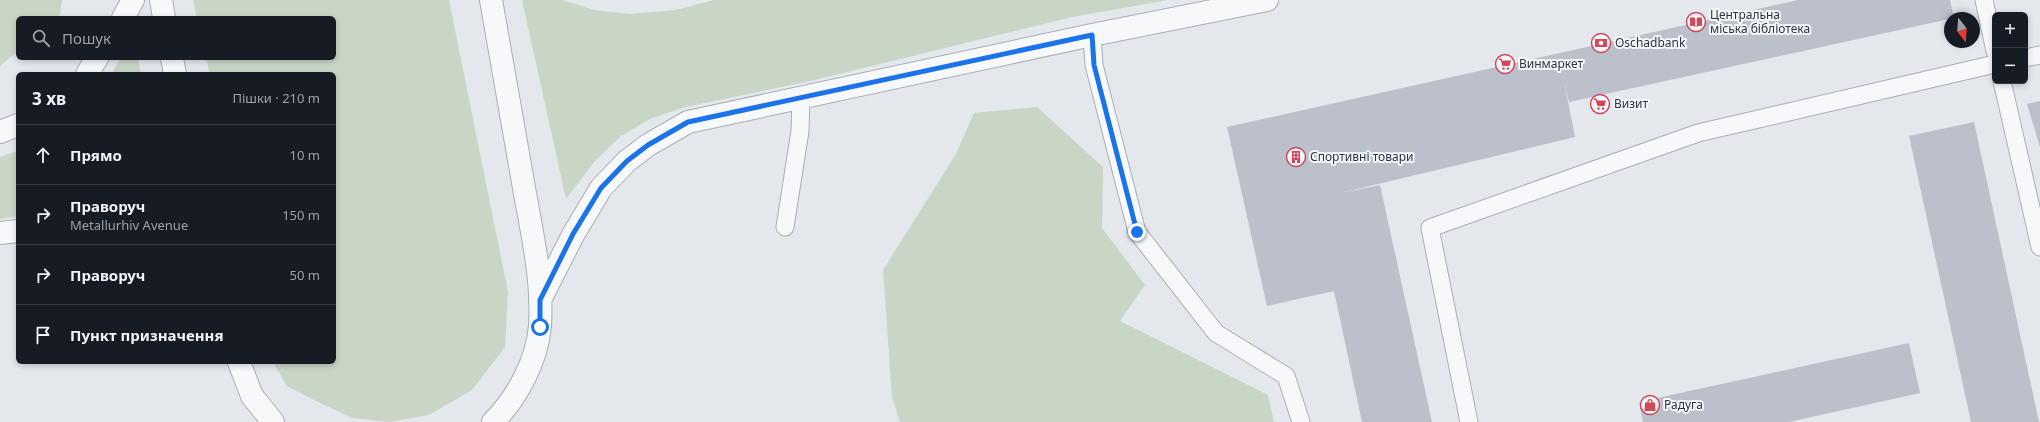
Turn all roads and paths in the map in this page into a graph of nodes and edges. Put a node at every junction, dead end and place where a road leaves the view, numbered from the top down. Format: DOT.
graph roads {
  1 [pos="133,0"];
  2 [pos="161,0"];
  3 [pos="491,0"];
  4 [pos="1267,0"];
  5 [pos="1984,0"];
  6 [pos="124,16"];
  7 [pos="164,16"];
  8 [pos="1092,35"];
  9 [pos="1994,48"];
  10 [pos="2040,55"];
  11 [pos="2028,57"];
  12 [pos="97,60"];
  13 [pos="172,60"];
  14 [pos="1992,65"];
  15 [pos="88,72"];
  16 [pos="176,72"];
  17 [pos="2003,84"];
  18 [pos="801,97"];
  19 [pos="16,126"];
  20 [pos="0,132"];
  21 [pos="784,227"];
  22 [pos="16,231"];
  23 [pos="0,233"];
  24 [pos="2040,247"];
  25 [pos="540,300"];
  26 [pos="239,364"];
  27 [pos="273,422"];
  28 [pos="493,422"];
  29 [pos="1301,422"];
  30 [pos="1469,422"];
  1 -- 6 [label="street"];
  2 -- 7 [label="street"];
  3 -- 25 [label="street"];
  4 -- 8 [label="street"];
  5 -- 9 [label="lane"];
  8 -- 18 [label="street"];
  8 -- 29 [label="lane"];
  10 -- 11 [label="lane"];
  12 -- 15 [label="street"];
  13 -- 16 [label="street"];
  14 -- 30 [label="lane"];
  17 -- 24 [label="lane"];
  18 -- 21 [label="lane"];
  18 -- 25 [label="street"];
  19 -- 20 [label="street"];
  22 -- 23 [label="street"];
  25 -- 28 [label="street"];
  26 -- 27 [label="street"];
}
